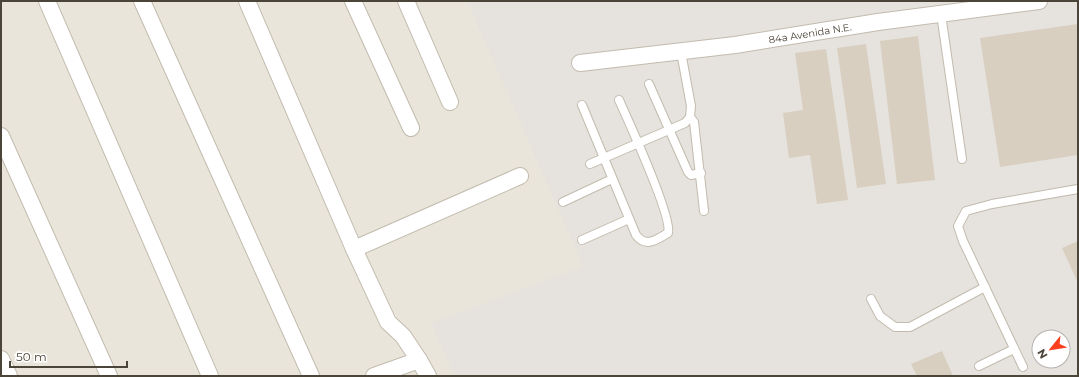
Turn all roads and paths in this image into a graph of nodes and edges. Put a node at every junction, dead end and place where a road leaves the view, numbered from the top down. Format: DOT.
graph roads {
  1 [pos="47,1"];
  2 [pos="142,1"];
  3 [pos="247,1"];
  4 [pos="353,1"];
  5 [pos="406,1"];
  6 [pos="1039,1"];
  7 [pos="941,14"];
  8 [pos="681,52"];
  9 [pos="580,64"];
  10 [pos="649,84"];
  11 [pos="619,100"];
  12 [pos="450,102"];
  13 [pos="582,105"];
  14 [pos="690,117"];
  15 [pos="411,128"];
  16 [pos="670,129"];
  17 [pos="1,136"];
  18 [pos="638,143"];
  19 [pos="603,158"];
  20 [pos="962,159"];
  21 [pos="590,164"];
  22 [pos="701,173"];
  23 [pos="520,176"];
  24 [pos="612,178"];
  25 [pos="1078,189"];
  26 [pos="563,202"];
  27 [pos="704,211"];
  28 [pos="629,219"];
  29 [pos="582,240"];
  30 [pos="354,249"];
  31 [pos="985,287"];
  32 [pos="871,299"];
  33 [pos="1014,349"];
  34 [pos="1,358"];
  35 [pos="419,360"];
  36 [pos="978,366"];
  37 [pos="1023,368"];
  38 [pos="9,376"];
  39 [pos="109,376"];
  40 [pos="210,376"];
  41 [pos="311,376"];
  42 [pos="374,376"];
  43 [pos="428,376"];
  1 -- 40 [label="street"];
  2 -- 41 [label="street"];
  3 -- 30 [label="street"];
  4 -- 15 [label="street"];
  5 -- 12 [label="street"];
  6 -- 7 [label="street, 84a Avenida N.E."];
  7 -- 8 [label="street, 84a Avenida N.E."];
  7 -- 20 [label="lane"];
  8 -- 9 [label="street, 84a Avenida N.E."];
  8 -- 14 [label="lane"];
  10 -- 16 [label="lane"];
  11 -- 18 [label="lane"];
  13 -- 19 [label="lane"];
  14 -- 16 [label="lane"];
  14 -- 22 [label="lane"];
  16 -- 18 [label="lane"];
  16 -- 22 [label="lane"];
  17 -- 39 [label="street"];
  18 -- 19 [label="lane"];
  18 -- 28 [label="lane"];
  19 -- 21 [label="lane"];
  19 -- 24 [label="lane"];
  22 -- 27 [label="lane"];
  23 -- 30 [label="street"];
  24 -- 26 [label="lane"];
  24 -- 28 [label="lane"];
  25 -- 31 [label="lane"];
  28 -- 29 [label="lane"];
  30 -- 35 [label="street"];
  31 -- 32 [label="lane"];
  31 -- 33 [label="lane"];
  33 -- 36 [label="lane"];
  33 -- 37 [label="lane"];
  34 -- 38 [label="street"];
  35 -- 42 [label="street"];
  35 -- 43 [label="street"];
}
